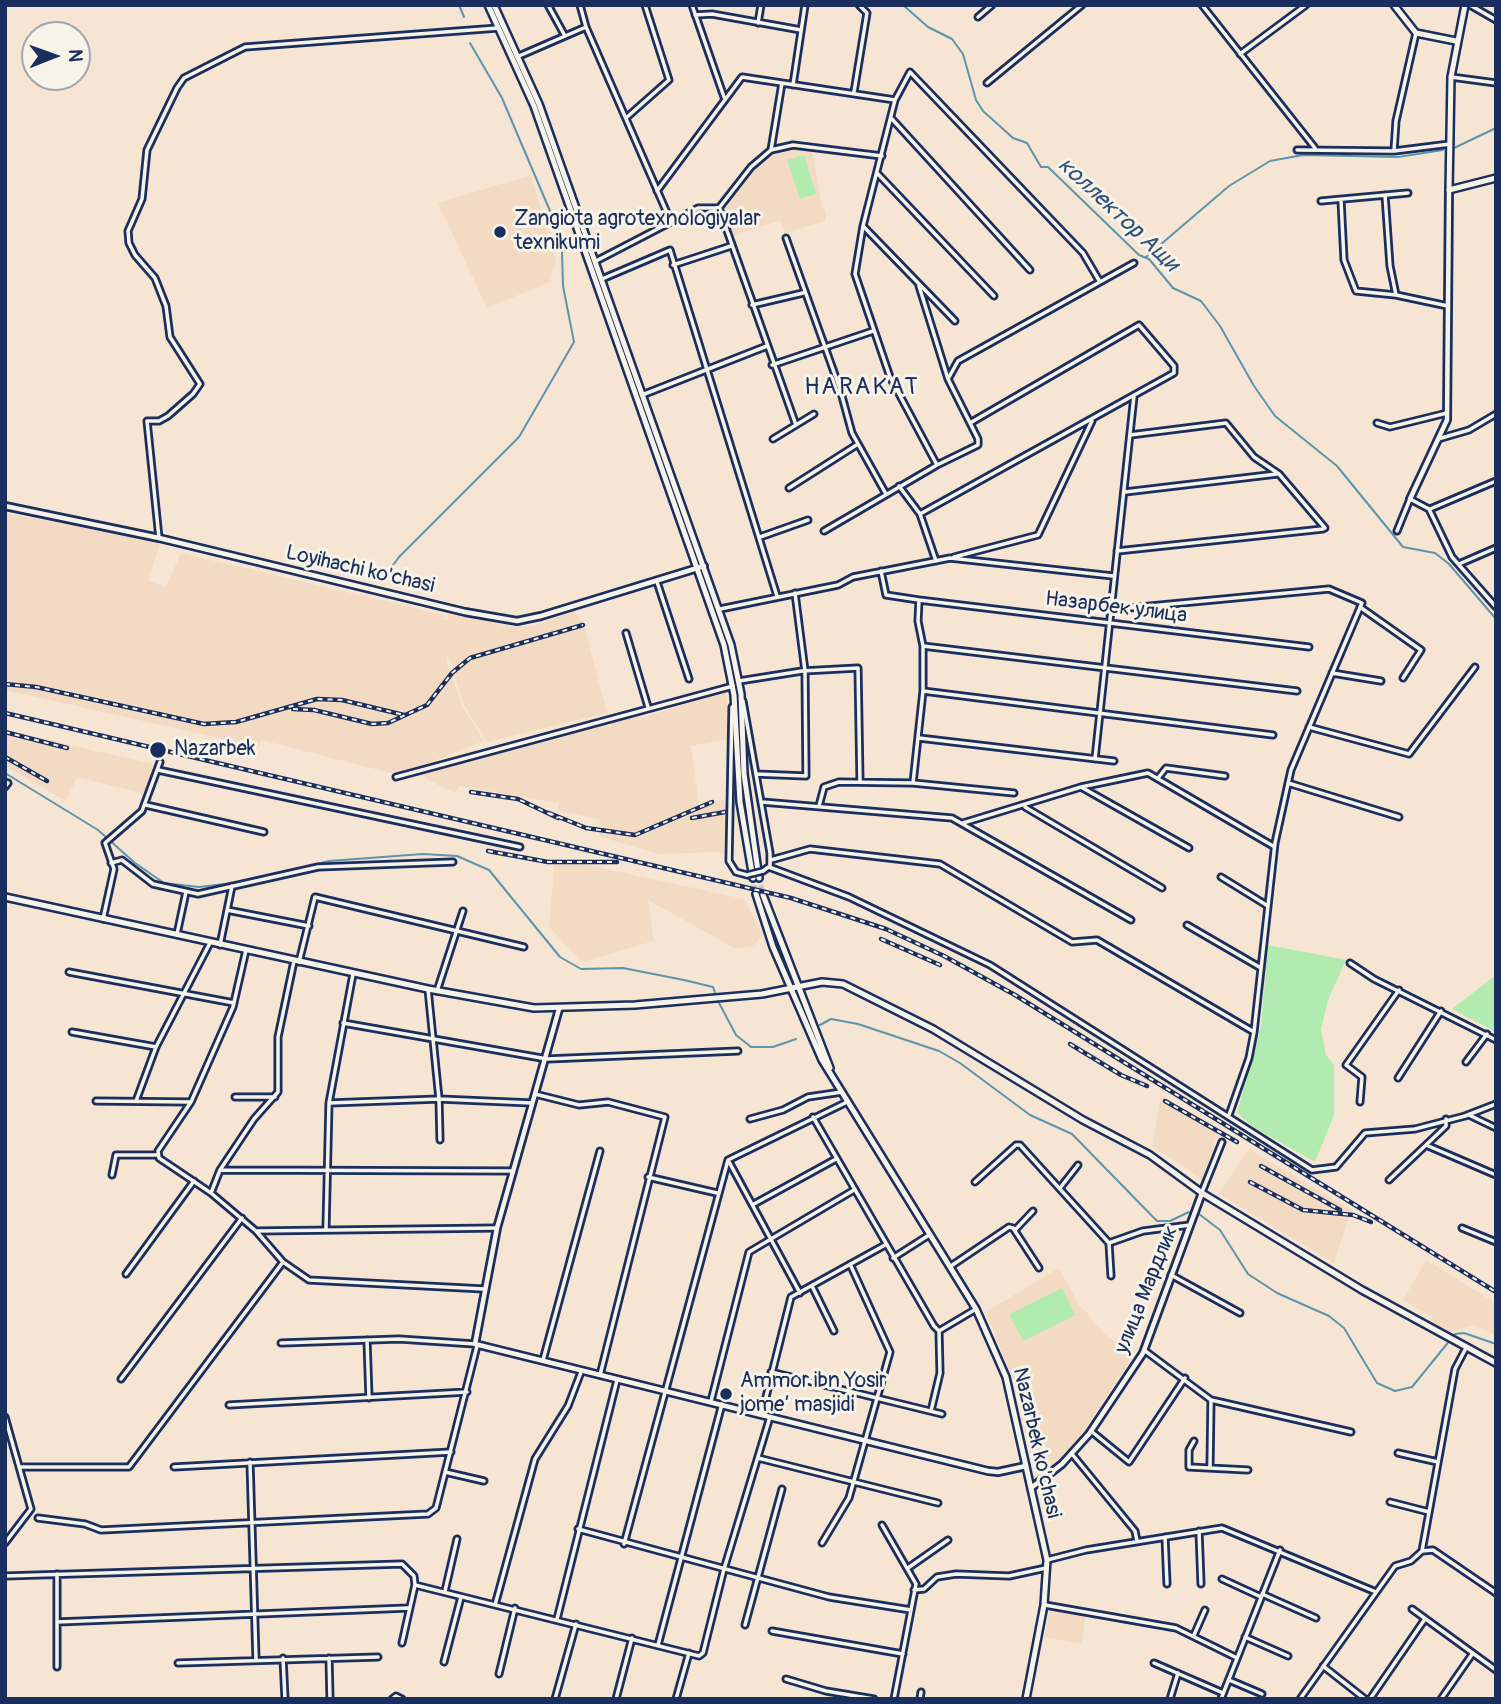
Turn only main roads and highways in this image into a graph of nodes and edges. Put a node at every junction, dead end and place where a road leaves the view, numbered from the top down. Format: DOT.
graph roads {
  1 [pos="488,5"];
  2 [pos="494,5"];
  3 [pos="1394,5"];
  4 [pos="1468,5"];
  5 [pos="1456,41"];
  6 [pos="1495,178"];
  7 [pos="593,262"];
  8 [pos="599,280"];
  9 [pos="701,567"];
  10 [pos="737,694"];
  11 [pos="753,877"];
  12 [pos="760,895"];
  13 [pos="5,897"];
  14 [pos="794,989"];
  15 [pos="1496,1363"];
  16 [pos="1026,1699"];
  1 -- 7 [label="main road"];
  2 -- 7 [label="main road"];
  3 -- 5 [label="main road"];
  4 -- 5 [label="main road"];
  5 -- 6 [label="main road"];
  7 -- 8 [label="main road"];
  8 -- 9 [label="main road"];
  8 -- 9 [label="main road"];
  9 -- 10 [label="main road"];
  9 -- 10 [label="main road"];
  10 -- 11 [label="main road"];
  12 -- 14 [label="main road, Nazarbek ko'chasi"];
  13 -- 14 [label="main road"];
  14 -- 15 [label="main road"];
  14 -- 16 [label="main road, Nazarbek ko'chasi"];
}
